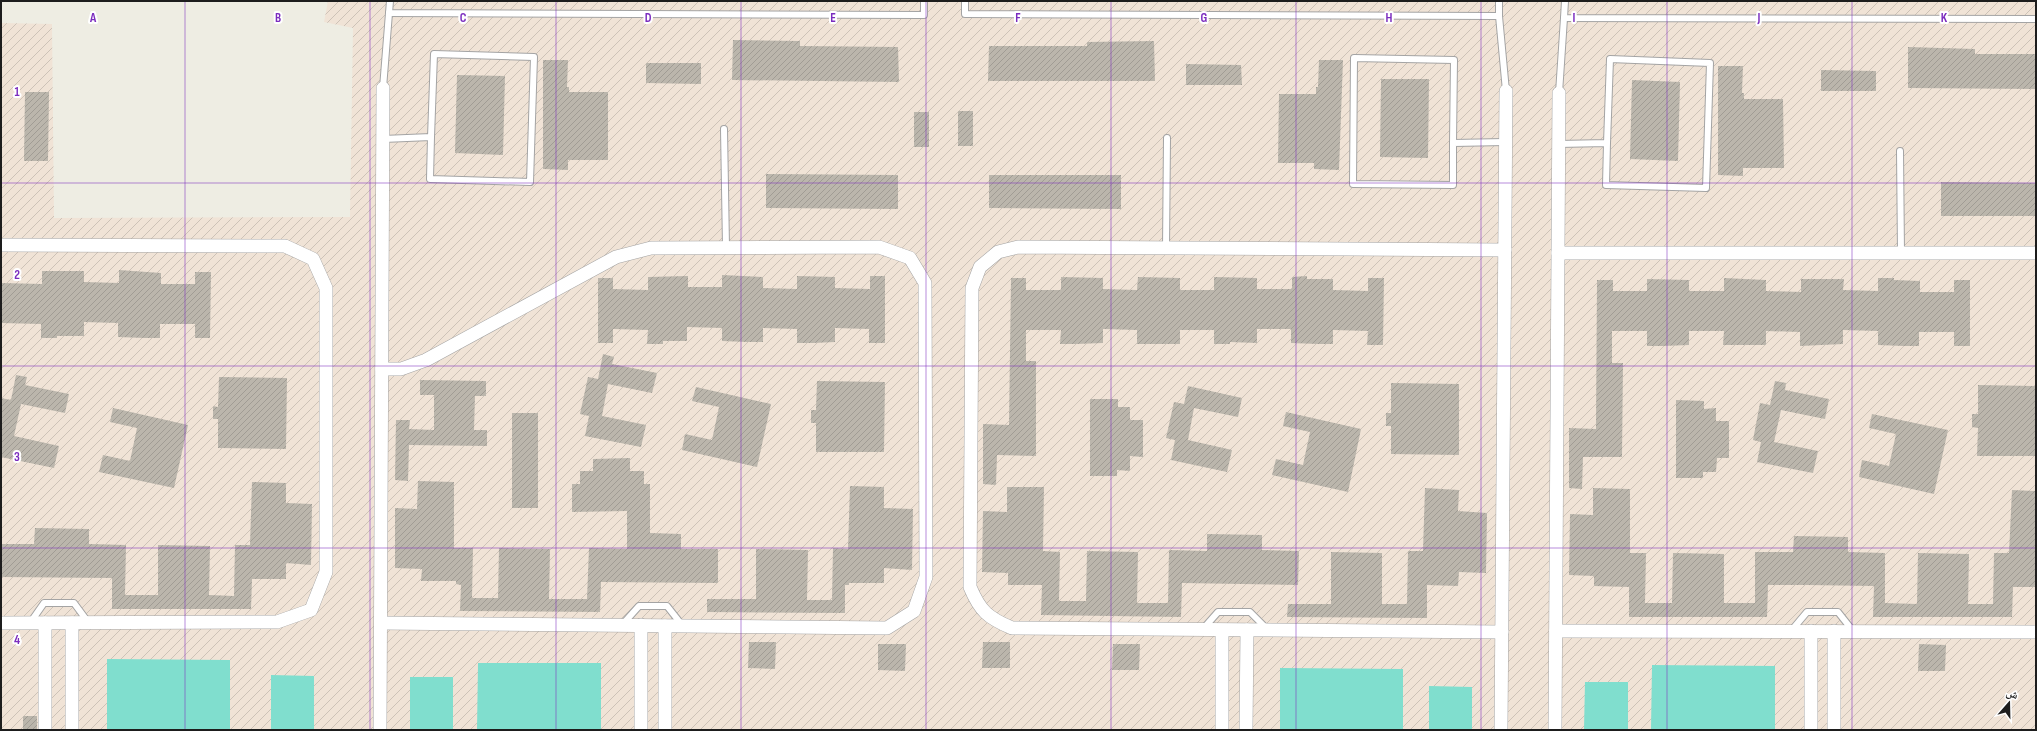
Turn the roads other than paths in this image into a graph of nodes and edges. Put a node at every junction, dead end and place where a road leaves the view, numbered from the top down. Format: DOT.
graph roads {
  1 [pos="390,1"];
  2 [pos="924,1"];
  3 [pos="965,1"];
  4 [pos="1499,1"];
  5 [pos="1565,1"];
  6 [pos="390,13"];
  7 [pos="1499,16"];
  8 [pos="1564,18"];
  9 [pos="2036,19"];
  10 [pos="383,88"];
  11 [pos="1506,91"];
  12 [pos="1559,93"];
  13 [pos="724,129"];
  14 [pos="432,137"];
  15 [pos="1167,138"];
  16 [pos="383,139"];
  17 [pos="1505,142"];
  18 [pos="1453,143"];
  19 [pos="1607,143"];
  20 [pos="1558,144"];
  21 [pos="1900,150"];
  22 [pos="1,245"];
  23 [pos="726,248"];
  24 [pos="1166,248"];
  25 [pos="1504,250"];
  26 [pos="1558,253"];
  27 [pos="1901,253"];
  28 [pos="2036,253"];
  29 [pos="382,369"];
  30 [pos="1,623"];
  31 [pos="30,623"];
  32 [pos="45,623"];
  33 [pos="72,623"];
  34 [pos="89,623"];
  35 [pos="381,623"];
  36 [pos="622,625"];
  37 [pos="641,625"];
  38 [pos="665,626"];
  39 [pos="683,626"];
  40 [pos="1201,630"];
  41 [pos="1222,630"];
  42 [pos="1247,630"];
  43 [pos="1268,630"];
  44 [pos="1556,631"];
  45 [pos="1791,631"];
  46 [pos="1811,631"];
  47 [pos="1834,631"];
  48 [pos="1853,631"];
  49 [pos="1502,632"];
  50 [pos="2036,632"];
  51 [pos="45,730"];
  52 [pos="72,730"];
  53 [pos="380,730"];
  54 [pos="641,730"];
  55 [pos="665,730"];
  56 [pos="1222,730"];
  57 [pos="1246,730"];
  58 [pos="1501,730"];
  59 [pos="1555,730"];
  60 [pos="1811,730"];
  61 [pos="1834,730"];
  1 -- 6 [label="lane"];
  2 -- 6 [label="lane"];
  3 -- 7 [label="lane"];
  4 -- 7 [label="lane"];
  5 -- 8 [label="lane"];
  6 -- 10 [label="lane"];
  7 -- 11 [label="lane"];
  8 -- 9 [label="lane"];
  8 -- 12 [label="lane"];
  10 -- 16 [label="street"];
  11 -- 17 [label="street"];
  12 -- 20 [label="street"];
  13 -- 23 [label="lane"];
  14 -- 14 [label="lane"];
  14 -- 16 [label="lane"];
  15 -- 24 [label="lane"];
  16 -- 29 [label="street"];
  17 -- 18 [label="lane"];
  17 -- 25 [label="street"];
  18 -- 18 [label="lane"];
  19 -- 19 [label="lane"];
  19 -- 20 [label="lane"];
  20 -- 26 [label="street"];
  21 -- 27 [label="lane"];
  22 -- 34 [label="street"];
  23 -- 29 [label="street"];
  23 -- 39 [label="street"];
  24 -- 25 [label="street"];
  24 -- 40 [label="street"];
  25 -- 49 [label="street"];
  26 -- 27 [label="street"];
  26 -- 44 [label="street"];
  27 -- 28 [label="street"];
  29 -- 35 [label="street"];
  30 -- 31 [label="street"];
  31 -- 32 [label="street"];
  31 -- 34 [label="lane"];
  32 -- 33 [label="street"];
  32 -- 51 [label="street"];
  33 -- 34 [label="street"];
  33 -- 52 [label="street"];
  35 -- 36 [label="street"];
  35 -- 53 [label="street"];
  36 -- 37 [label="street"];
  36 -- 39 [label="lane"];
  37 -- 38 [label="street"];
  37 -- 54 [label="street"];
  38 -- 39 [label="street"];
  38 -- 55 [label="street"];
  40 -- 41 [label="street"];
  40 -- 43 [label="lane"];
  41 -- 42 [label="street"];
  41 -- 56 [label="street"];
  42 -- 43 [label="street"];
  42 -- 57 [label="street"];
  43 -- 49 [label="street"];
  44 -- 45 [label="street"];
  44 -- 59 [label="street"];
  45 -- 46 [label="street"];
  45 -- 48 [label="lane"];
  46 -- 47 [label="street"];
  46 -- 60 [label="street"];
  47 -- 48 [label="street"];
  47 -- 61 [label="street"];
  48 -- 50 [label="street"];
  49 -- 58 [label="street"];
}
